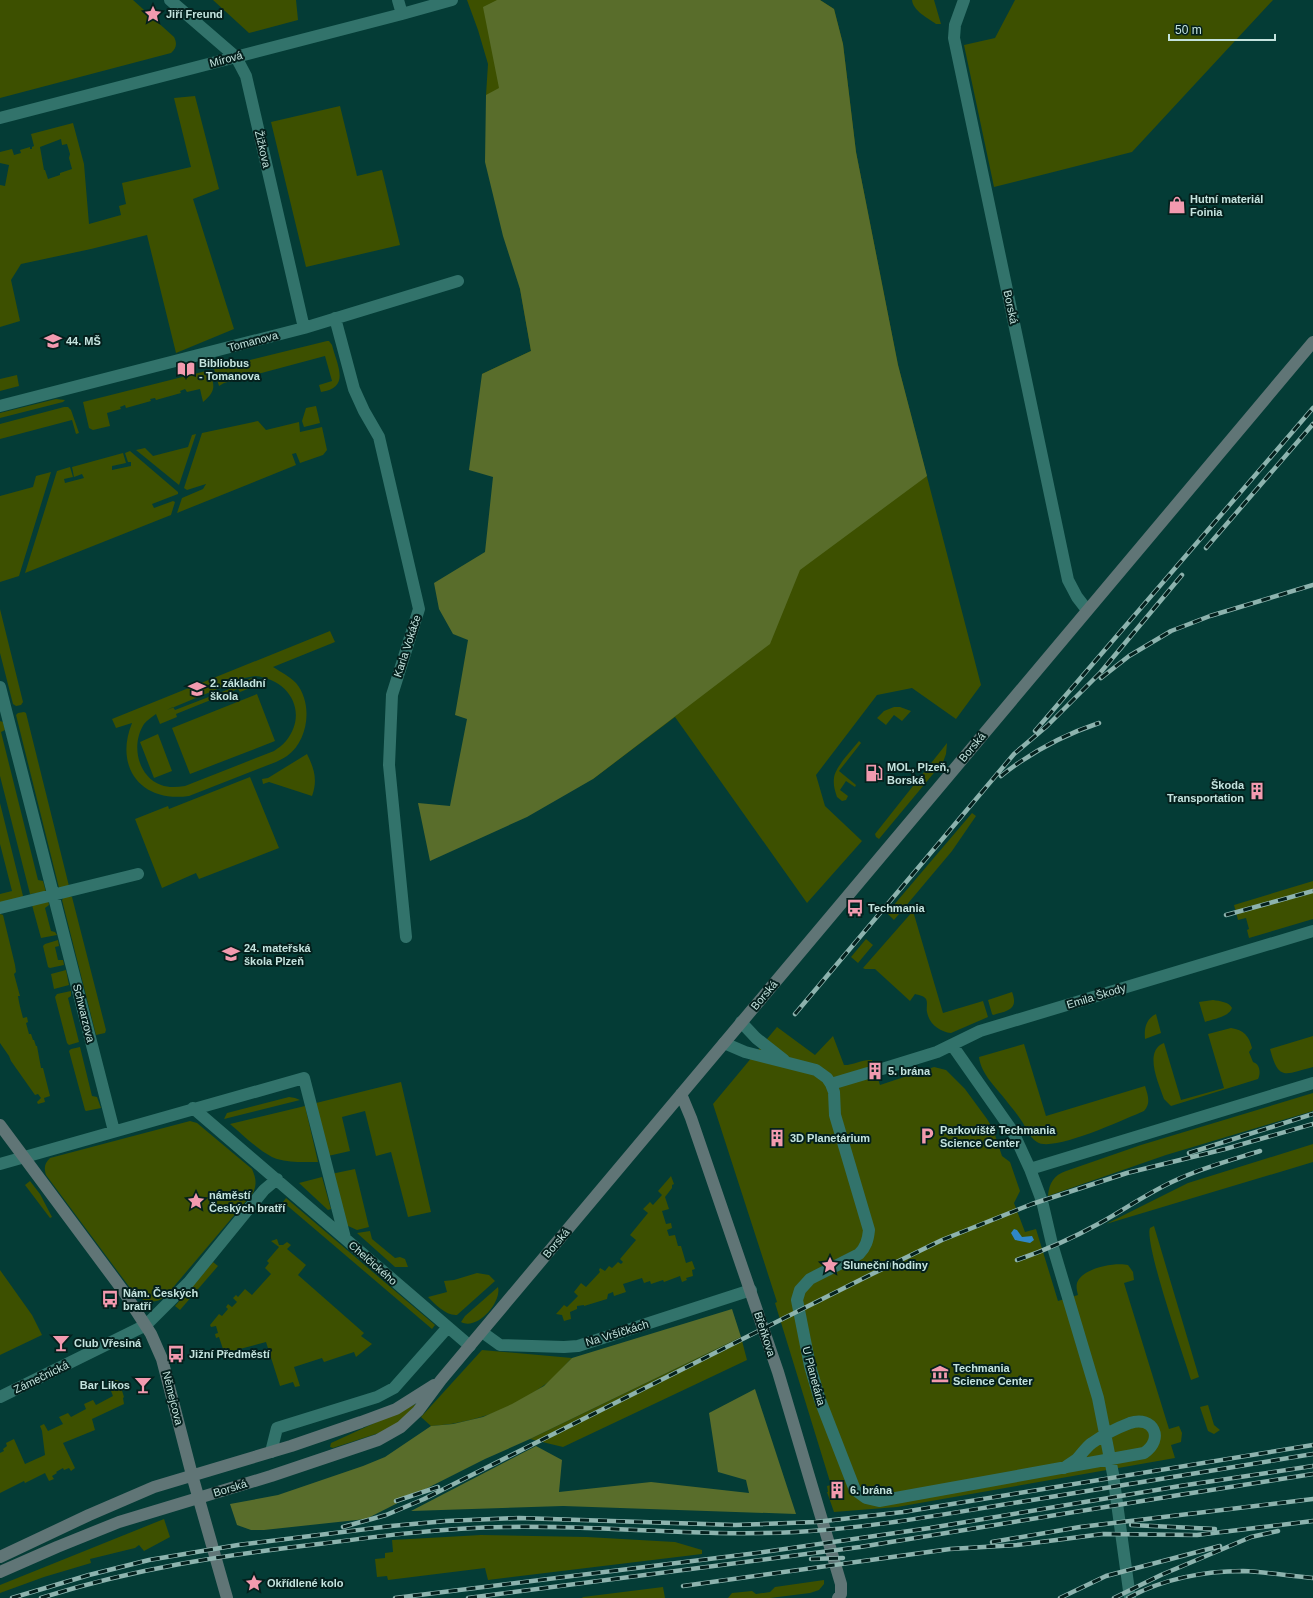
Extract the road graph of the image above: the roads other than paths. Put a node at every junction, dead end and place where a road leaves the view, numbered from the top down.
1 (170, 0) edge
2 (398, 0) edge
3 (452, 0) edge
4 (964, 0) edge
5 (402, 14) junction
6 (236, 57) junction
7 (0, 118) edge
8 (458, 281) dead end
9 (335, 318) junction
10 (304, 328) junction
11 (1313, 342) edge
12 (0, 406) edge
13 (1087, 610) junction
14 (0, 687) edge
15 (4, 716) edge
16 (138, 874) dead end
17 (53, 895) junction
18 (0, 908) edge
19 (1313, 931) edge
20 (406, 937) dead end
21 (741, 1022) junction
22 (724, 1043) junction
23 (952, 1045) junction
24 (788, 1063) junction
25 (882, 1069) dead end
26 (868, 1073) dead end
27 (1313, 1083) edge
28 (831, 1084) junction
29 (681, 1094) junction
30 (193, 1108) junction
31 (0, 1125) edge
32 (114, 1131) junction
33 (24, 1158) junction
34 (0, 1164) edge
35 (1030, 1169) junction
36 (277, 1179) junction
37 (345, 1238) junction
38 (751, 1290) junction
39 (146, 1325) junction
40 (448, 1327) junction
41 (482, 1332) junction
42 (470, 1346) junction
43 (441, 1380) junction
44 (0, 1397) edge
45 (271, 1452) junction
46 (1064, 1468) junction
47 (192, 1475) junction
48 (198, 1498) junction
49 (0, 1557) edge
50 (0, 1572) edge
51 (227, 1598) edge
52 (838, 1598) edge
53 (1130, 1598) edge

1 - 6 street, Žižkova
2 - 5 street
3 - 5 street, Mírová
4 - 13 street, Borská
5 - 6 street, Mírová
6 - 7 street, Mírová
6 - 10 street, Žižkova
8 - 9 street, Tomanova
9 - 10 street, Tomanova
9 - 20 street, Karla Vokáče
10 - 12 street, Tomanova
11 - 13 street, Borská
13 - 21 street, Borská
14 - 15 street, Schwarzova
15 - 17 street, Schwarzova
16 - 17 street
17 - 18 street
17 - 32 street, Schwarzova
19 - 23 street, Emila Škody
21 - 22 street, Borská
21 - 24 street
22 - 24 street
22 - 29 street, Borská
23 - 25 street, Emila Škody
23 - 35 street
24 - 28 street
26 - 28 street
27 - 35 street
28 - 46 street, U Planetária
29 - 38 street, Břeňkova
29 - 41 street, Borská
30 - 32 street
30 - 36 street
30 - 37 street
31 - 33 street
32 - 33 street
33 - 34 street
33 - 39 street
35 - 53 street
36 - 37 street, Chelčického
36 - 39 street
37 - 40 street, Chelčického
38 - 41 street, Na Vršíčkách
38 - 52 street, Břeňkova
39 - 44 street, Zámečnická
39 - 47 street, Němejcova
40 - 42 street, Chelčického
40 - 45 street
41 - 42 street, Borská
42 - 43 street, Borská
43 - 45 street, Borská
43 - 48 street, Borská
45 - 47 street, Borská
46 - 46 street, U Planetária
47 - 48 street, Němejcova
47 - 49 street, Borská
48 - 50 street, Borská
48 - 51 street, Němejcova

